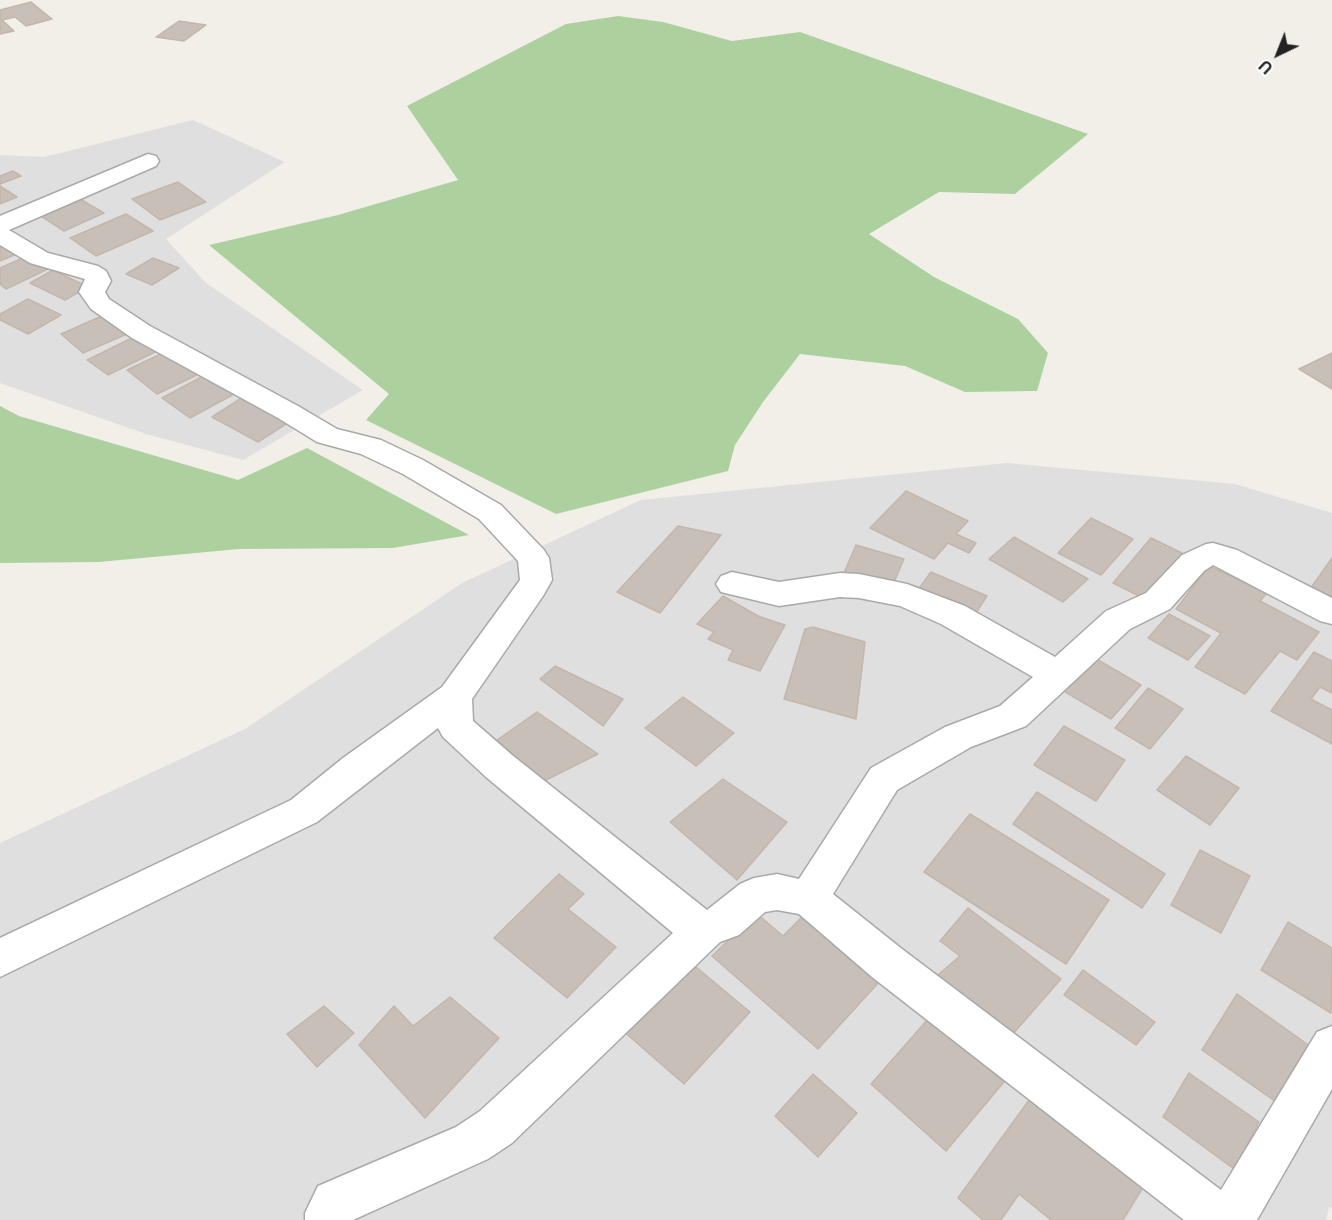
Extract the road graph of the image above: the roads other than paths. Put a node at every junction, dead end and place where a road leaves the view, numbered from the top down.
1 (148, 161) dead end
2 (0, 225) edge
3 (0, 235) edge
4 (732, 584) dead end
5 (1332, 612) edge
6 (1057, 675) junction
7 (454, 697) junction
8 (809, 898) junction
9 (706, 928) junction
10 (0, 958) edge
11 (1332, 1047) edge
12 (329, 1220) edge
13 (1222, 1220) edge
14 (1230, 1220) edge

1 - 2 street
3 - 7 street
4 - 6 street
5 - 6 street
6 - 8 street
7 - 9 street
7 - 10 street
8 - 9 street
8 - 13 street
9 - 12 street
11 - 14 street

